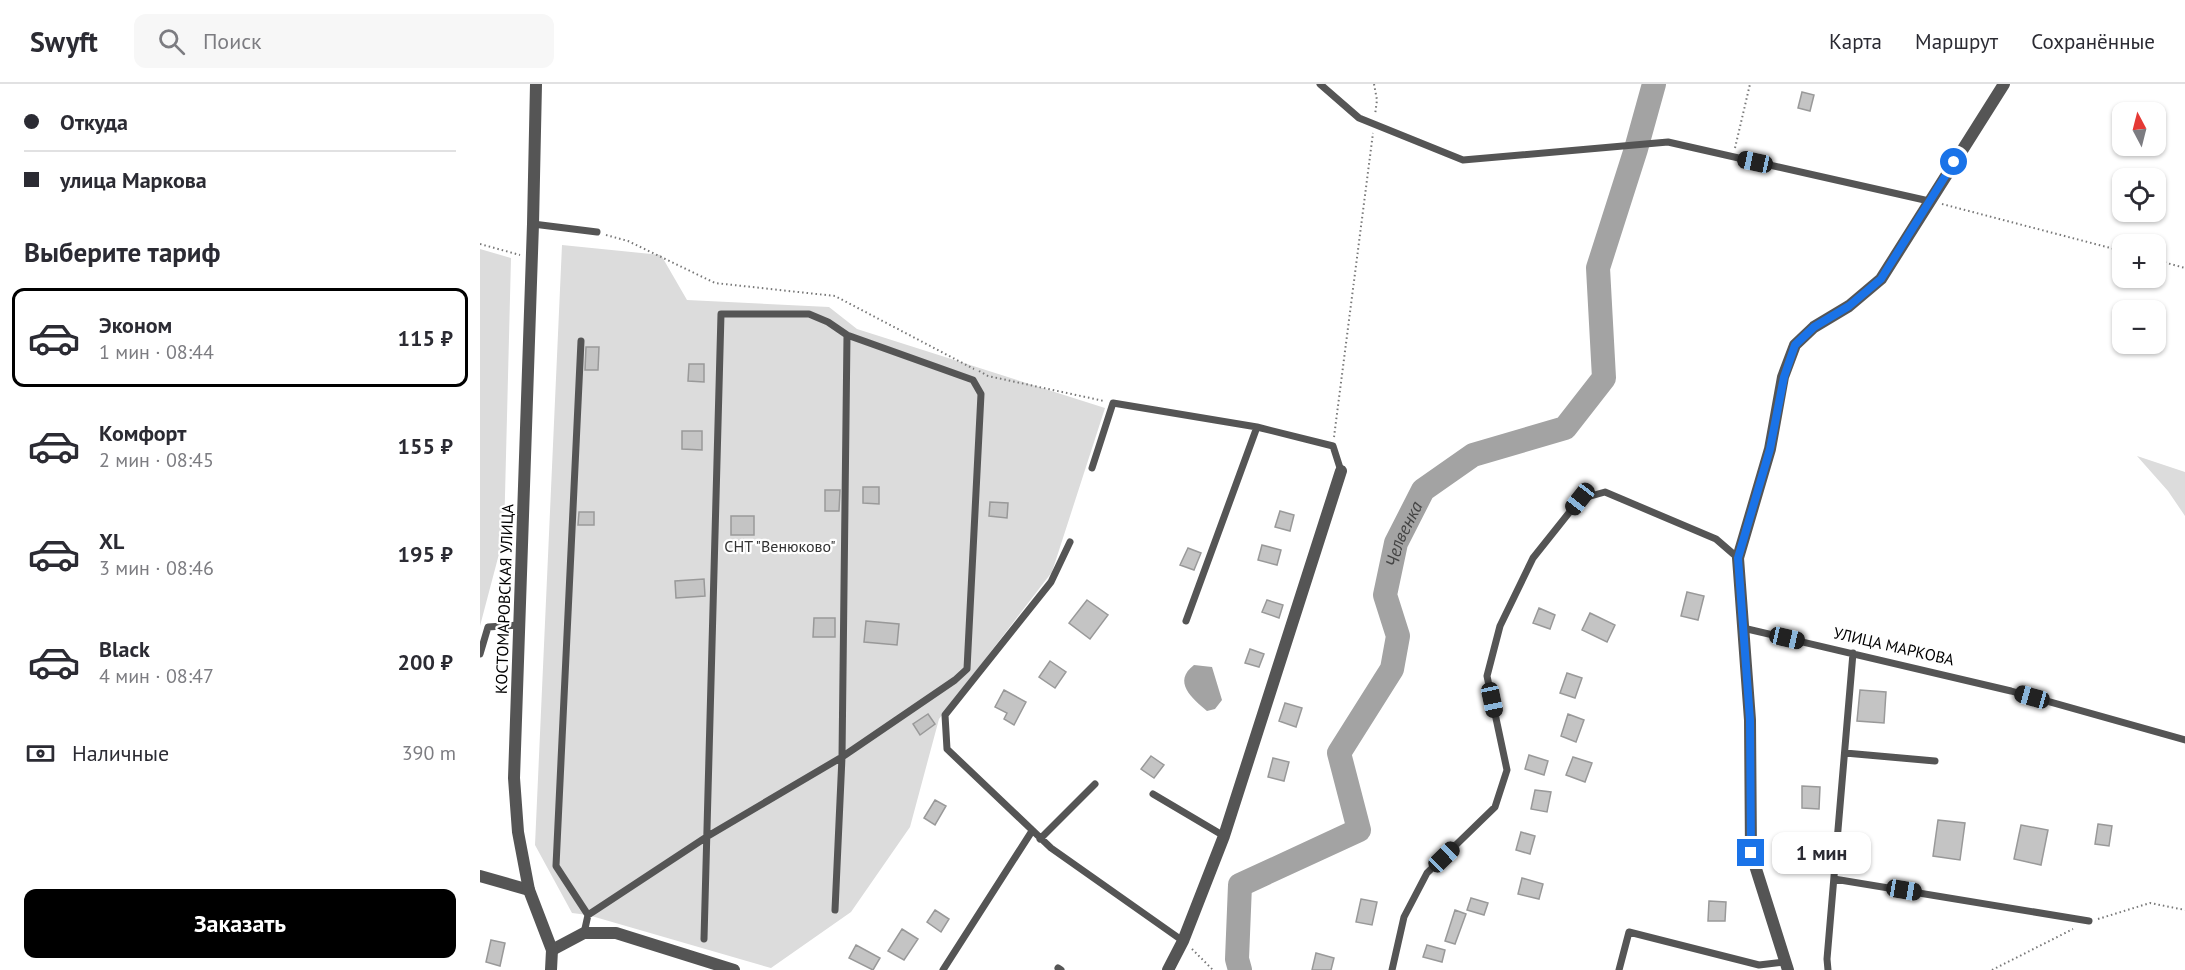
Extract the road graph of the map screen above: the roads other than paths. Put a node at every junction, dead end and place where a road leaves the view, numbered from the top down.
1 (536, 84) edge
2 (1320, 84) edge
3 (2004, 84) edge
4 (1929, 201) junction
5 (534, 224) junction
6 (597, 232) road end
7 (847, 336) junction
8 (580, 341) dead end
9 (1257, 427) junction
10 (1092, 468) dead end
11 (1341, 471) joint
12 (1070, 542) dead end
13 (1738, 558) junction
14 (1186, 621) dead end
15 (519, 625) junction
16 (1743, 628) junction
17 (1853, 653) junction
18 (480, 654) edge
19 (2185, 740) edge
20 (1845, 753) junction
21 (842, 758) junction
22 (1935, 762) dead end
23 (1095, 784) dead end
24 (1153, 795) dead end
25 (1032, 831) junction
26 (708, 836) junction
27 (1224, 836) junction
28 (1040, 839) junction
29 (480, 876) edge
30 (1834, 879) junction
31 (529, 890) junction
32 (835, 910) dead end
33 (588, 915) junction
34 (2089, 921) dead end
35 (584, 933) junction
36 (704, 939) dead end
37 (1183, 941) junction
38 (552, 950) junction
39 (1787, 966) edge
40 (551, 970) edge
41 (734, 970) edge
42 (943, 970) edge
43 (1168, 970) edge
44 (1392, 970) edge
45 (1619, 970) edge
46 (1828, 970) edge

1 - 5 street, КОСТОМАРОВСКАЯ УЛИЦА
2 - 4 lane
3 - 4 street
4 - 13 street
5 - 6 lane
5 - 15 street, КОСТОМАРОВСКАЯ УЛИЦА
7 - 21 lane
7 - 21 lane
7 - 26 lane
8 - 33 lane
9 - 10 lane
9 - 11 lane
9 - 14 lane
11 - 27 street
12 - 25 lane
13 - 16 street
13 - 44 lane
15 - 18 lane
15 - 31 street, КОСТОМАРОВСКАЯ УЛИЦА
16 - 17 lane, УЛИЦА МАРКОВА
16 - 39 street
17 - 19 lane, УЛИЦА МАРКОВА
17 - 20 lane
20 - 22 lane
20 - 30 lane
21 - 26 lane
21 - 32 lane
23 - 28 lane
24 - 27 lane
25 - 28 lane
25 - 42 lane
26 - 33 lane
26 - 36 lane
27 - 37 street
28 - 37 lane
29 - 31 street
30 - 34 lane
30 - 46 lane
31 - 38 street, КОСТОМАРОВСКАЯ УЛИЦА
33 - 35 lane
35 - 38 street
35 - 41 street
37 - 43 street
38 - 40 street, КОСТОМАРОВСКАЯ УЛИЦА
39 - 45 lane

